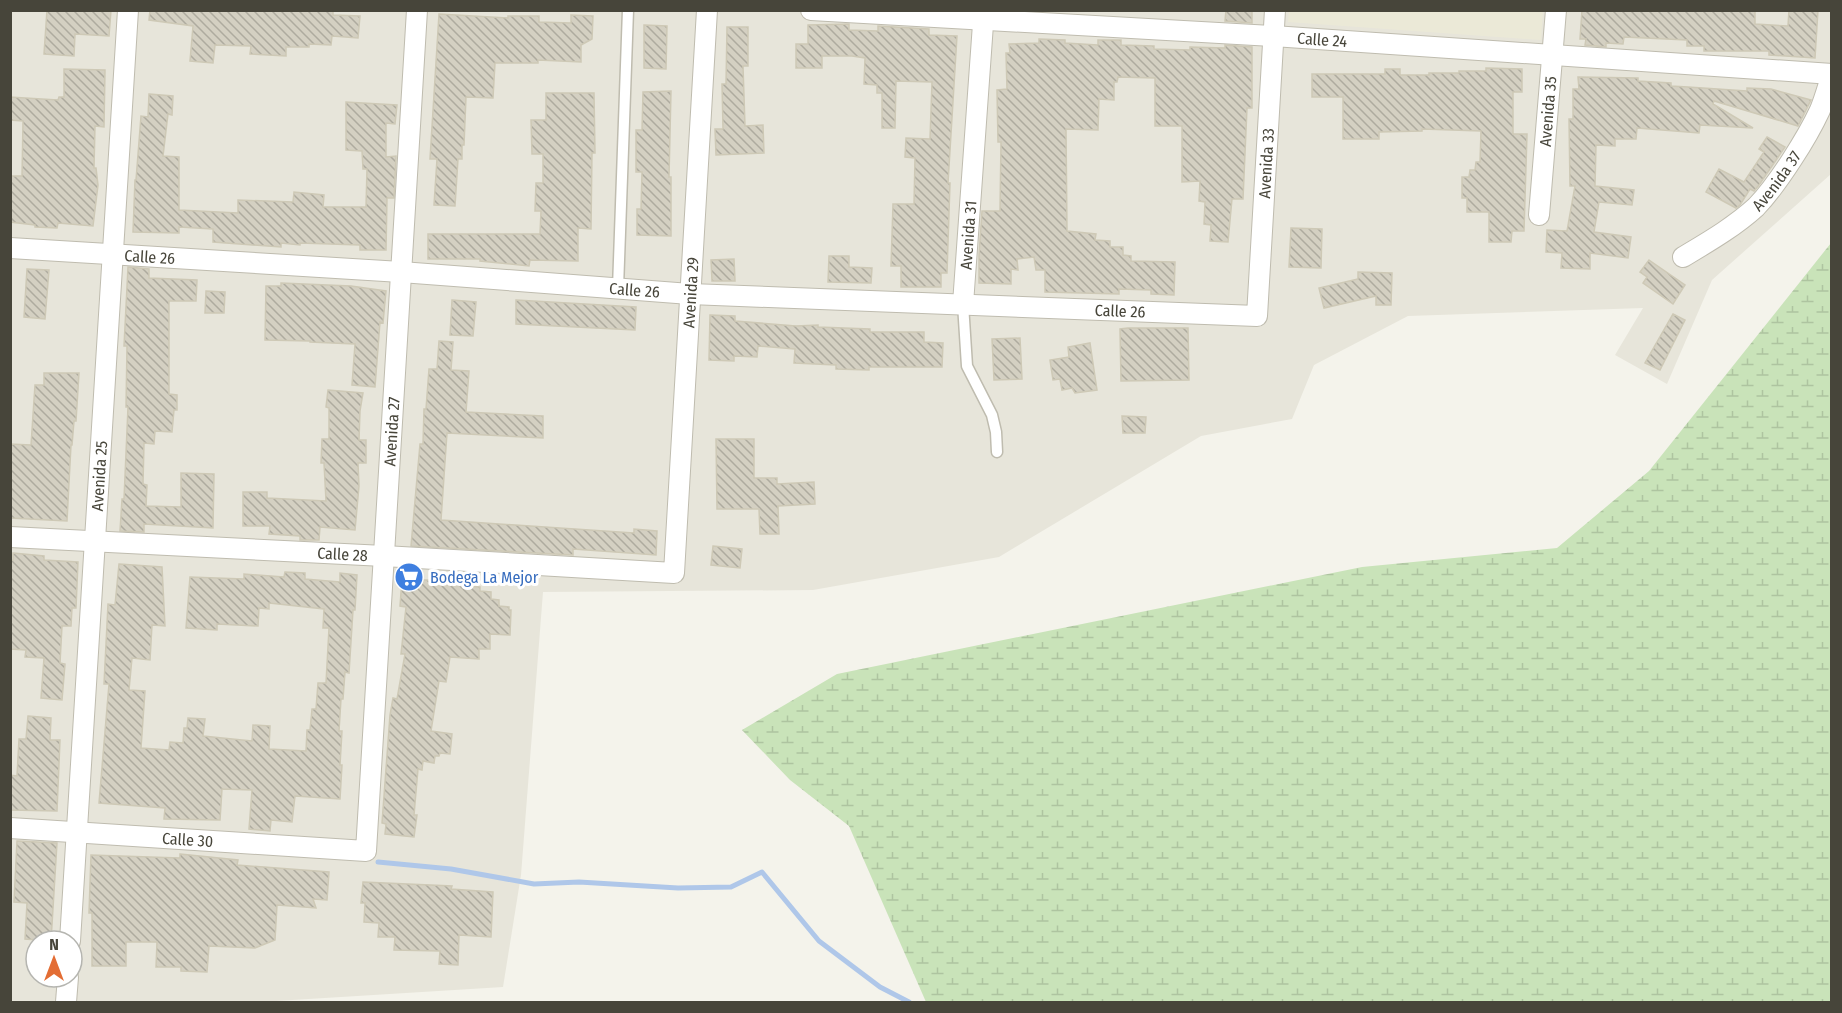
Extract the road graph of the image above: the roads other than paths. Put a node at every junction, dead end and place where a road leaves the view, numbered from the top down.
1 (128, 10) edge
2 (417, 10) edge
3 (628, 10) edge
4 (707, 10) edge
5 (811, 10) edge
6 (1275, 10) edge
7 (1556, 10) edge
8 (983, 15) edge
9 (1274, 36) junction
10 (1553, 54) junction
11 (1832, 74) edge
12 (1539, 215) dead end
13 (10, 248) edge
14 (113, 255) junction
15 (1683, 257) dead end
16 (401, 272) junction
17 (618, 288) junction
18 (690, 294) junction
19 (963, 304) junction
20 (1257, 316) joint
21 (997, 452) dead end
22 (10, 537) edge
23 (95, 542) junction
24 (384, 556) junction
25 (674, 573) joint
26 (10, 828) edge
27 (77, 832) junction
28 (366, 851) joint
29 (71, 929) edge

1 - 14 street, Avenida 25
2 - 16 street, Avenida 27
3 - 17 lane
4 - 18 street, Avenida 29
5 - 8 street, Calle 24
6 - 9 street, Avenida 33
7 - 10 street, Avenida 35
8 - 9 street, Calle 24
8 - 19 street, Avenida 31
9 - 10 street, Calle 24
9 - 20 street, Avenida 33
10 - 11 street, Calle 24
10 - 12 street, Avenida 35
11 - 15 street, Avenida 37
13 - 14 street, Calle 26
14 - 16 street, Calle 26
14 - 23 street, Avenida 25
16 - 17 street, Calle 26
16 - 24 street, Avenida 27
17 - 18 street, Calle 26
18 - 19 street, Calle 26
18 - 25 street, Avenida 29
19 - 20 street, Calle 26
19 - 21 lane, Avenida 31
22 - 23 street, Calle 28
23 - 24 street, Calle 28
23 - 27 street, Avenida 25
24 - 25 street, Calle 28
24 - 28 street, Avenida 27
26 - 27 street, Calle 30
27 - 28 street, Calle 30
27 - 29 street, Avenida 25

